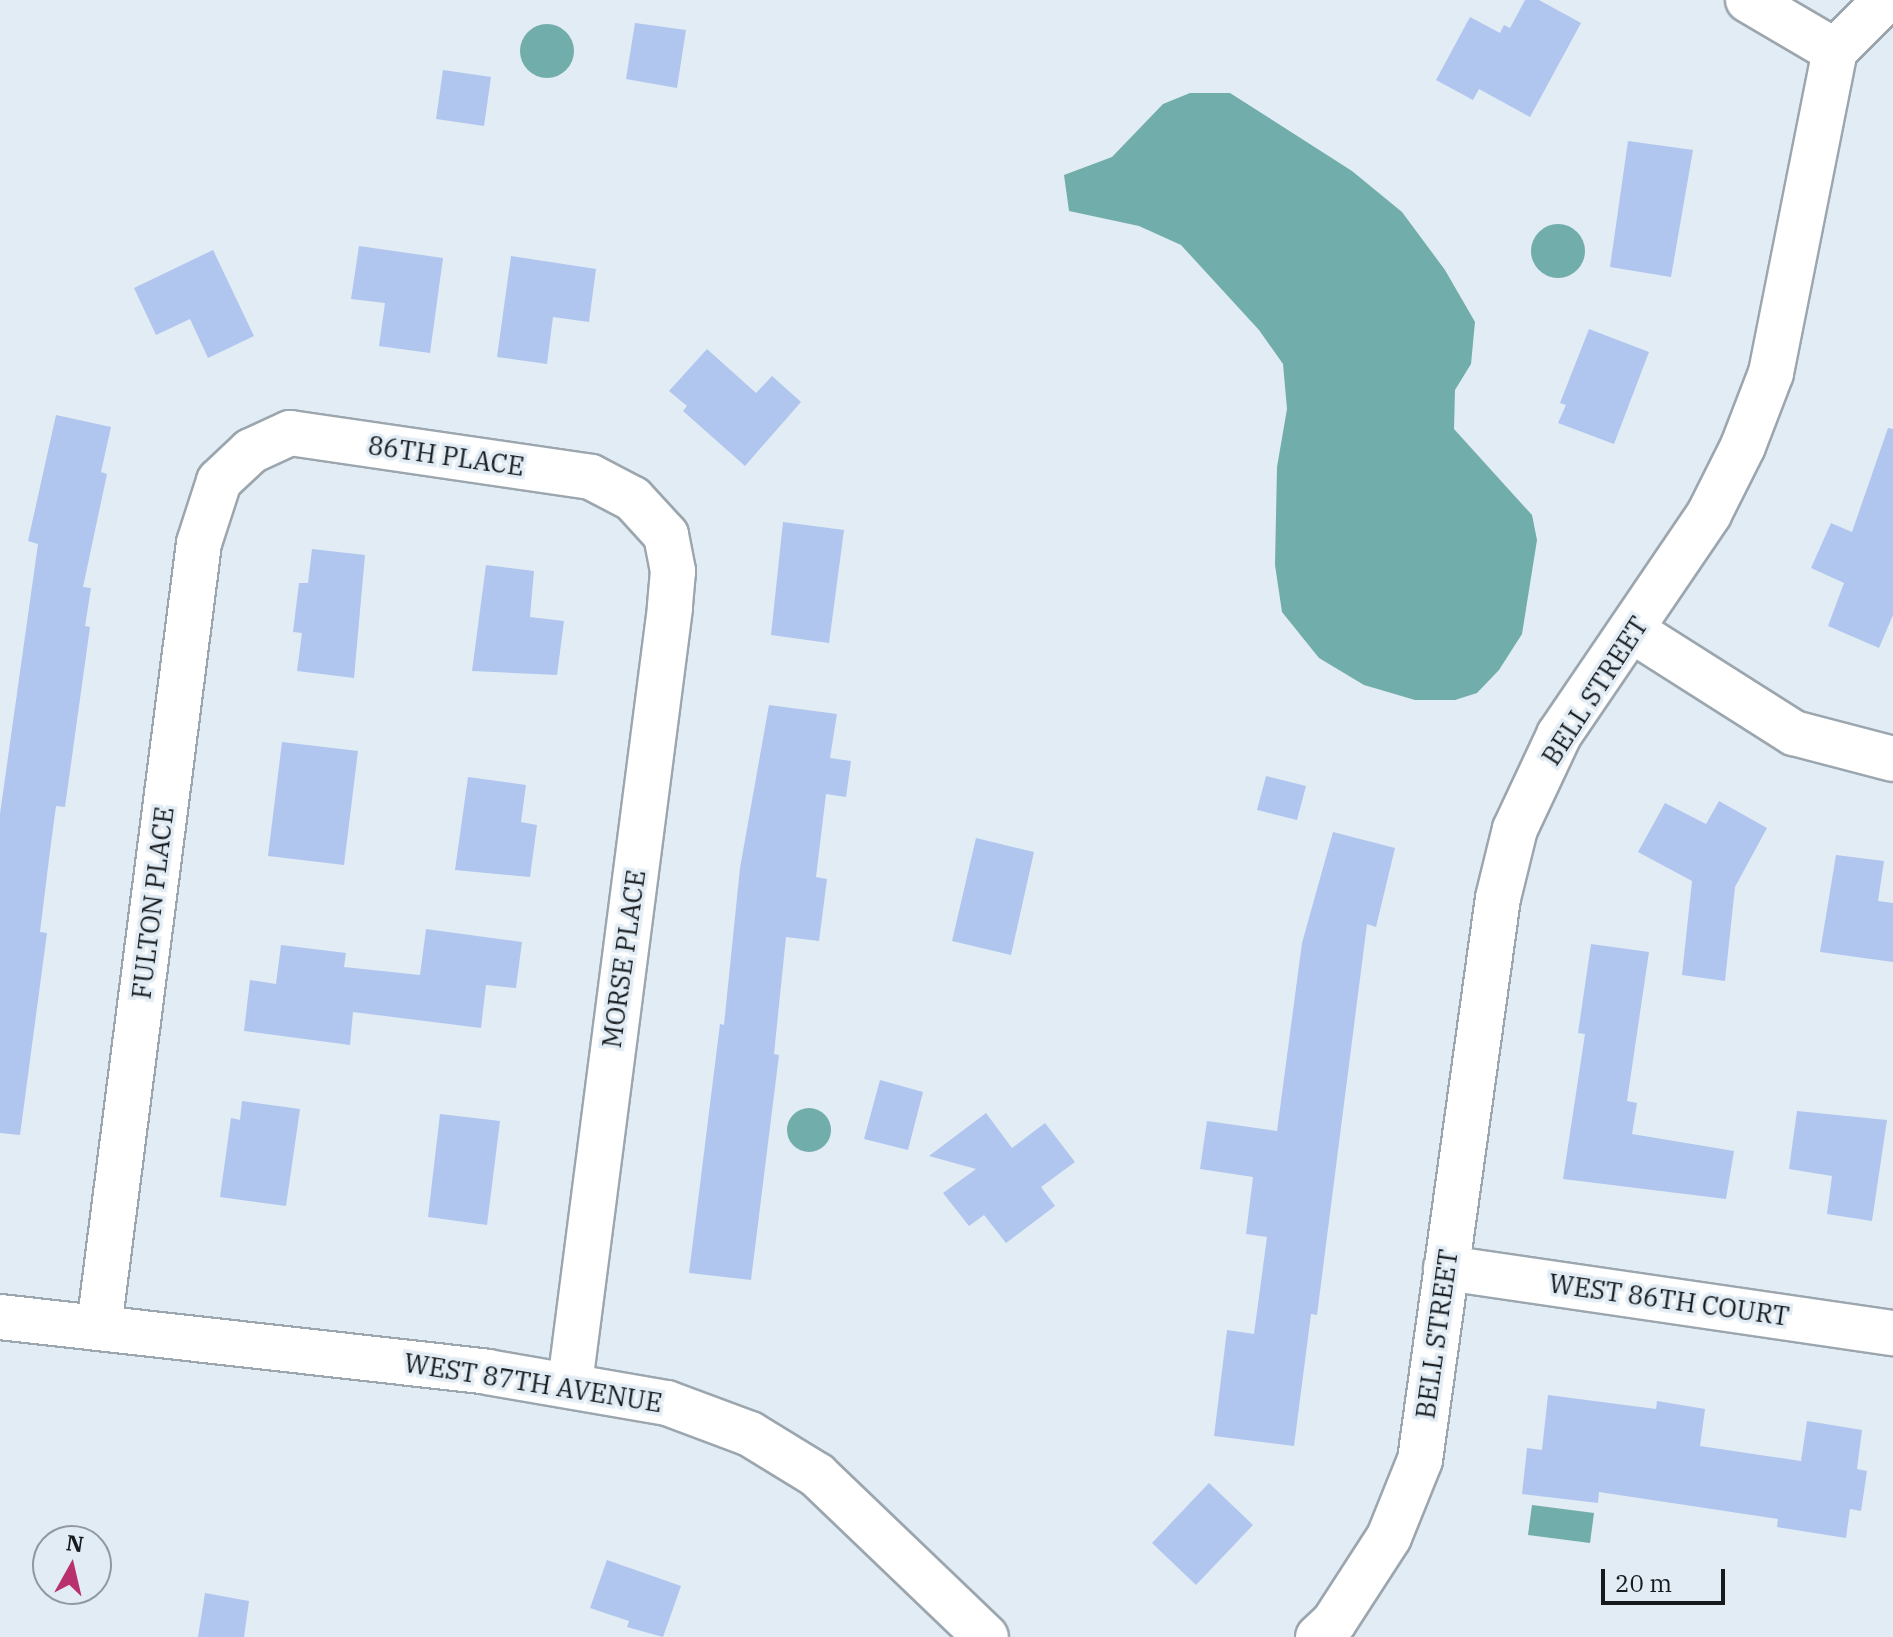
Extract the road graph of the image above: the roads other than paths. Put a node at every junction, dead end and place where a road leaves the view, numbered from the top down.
1 (1748, 0) edge
2 (1885, 0) edge
3 (1835, 51) junction
4 (219, 481) joint
5 (666, 535) joint
6 (1633, 631) junction
7 (1893, 759) edge
8 (1446, 1268) junction
9 (0, 1317) edge
10 (99, 1327) junction
11 (1893, 1333) edge
12 (570, 1383) junction
13 (986, 1637) edge
14 (1318, 1637) edge

1 - 3 street
2 - 3 street
3 - 6 street, BELL STREET
4 - 5 street, 86TH PLACE
4 - 10 street, FULTON PLACE
5 - 12 street, MORSE PLACE
6 - 7 street
6 - 8 street, BELL STREET
8 - 11 street, WEST 86TH COURT
8 - 14 street, BELL STREET
9 - 10 street, WEST 87TH AVENUE
10 - 12 street, WEST 87TH AVENUE
12 - 13 street, WEST 87TH AVENUE

